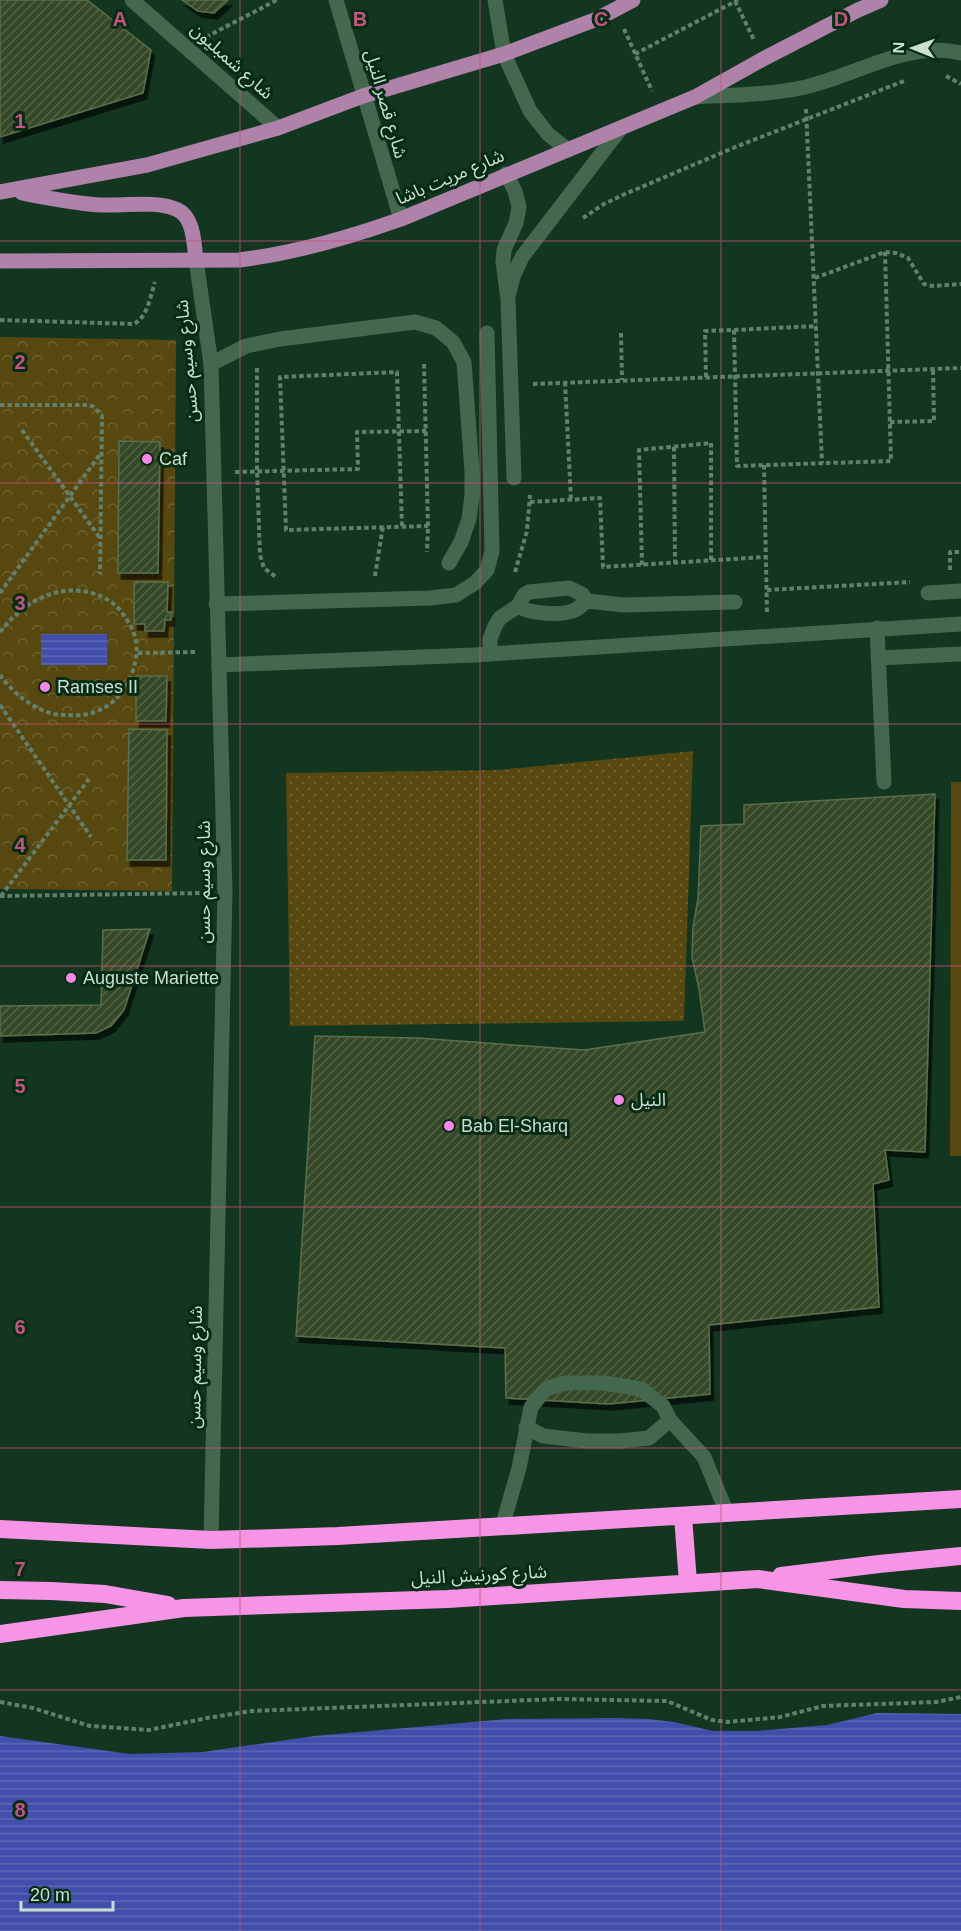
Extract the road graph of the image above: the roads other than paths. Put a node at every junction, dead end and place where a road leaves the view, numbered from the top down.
1 (132, 0) edge
2 (336, 0) edge
3 (495, 0) edge
4 (633, 0) edge
5 (881, 0) edge
6 (961, 52) edge
7 (504, 54) junction
8 (363, 96) junction
9 (695, 97) junction
10 (278, 128) junction
11 (621, 128) junction
12 (567, 150) junction
13 (506, 174) junction
14 (7, 192) edge
15 (401, 219) junction
16 (196, 260) junction
17 (0, 261) edge
18 (507, 299) junction
19 (487, 333) dead end
20 (211, 364) junction
21 (514, 477) dead end
22 (449, 563) dead end
23 (961, 591) edge
24 (928, 593) dead end
25 (586, 601) junction
26 (735, 602) dead end
27 (216, 604) junction
28 (513, 609) junction
29 (961, 624) edge
30 (877, 628) junction
31 (490, 654) junction
32 (961, 654) edge
33 (219, 658) junction
34 (878, 658) junction
35 (884, 782) dead end
36 (670, 1420) junction
37 (526, 1427) junction
38 (961, 1499) edge
39 (727, 1513) junction
40 (683, 1515) junction
41 (502, 1527) junction
42 (0, 1529) edge
43 (210, 1540) junction
44 (961, 1556) edge
45 (758, 1579) junction
46 (688, 1583) junction
47 (0, 1590) edge
48 (961, 1601) edge
49 (184, 1608) junction
50 (0, 1634) edge

1 - 10 street, شارع شمبليون
2 - 8 street, شارع قصر النيل
3 - 7 street
4 - 7 main road
5 - 9 main road, شارع مريت باشا
6 - 9 street
7 - 8 main road
7 - 12 street
8 - 10 main road
8 - 15 street, شارع قصر النيل
9 - 11 main road, شارع مريت باشا
10 - 14 main road
11 - 12 main road, شارع مريت باشا
11 - 18 street
12 - 13 main road, شارع مريت باشا
13 - 15 main road, شارع مريت باشا
13 - 18 street
14 - 16 main road
15 - 16 main road, شارع مريت باشا
16 - 17 main road, شارع مريت باشا
16 - 20 street, شارع وسيم حسن
18 - 21 street
19 - 27 street
20 - 22 street
20 - 27 street, شارع وسيم حسن
23 - 24 street
25 - 26 street
25 - 28 street
25 - 28 street
27 - 33 street, شارع وسيم حسن
28 - 31 street
29 - 30 street
30 - 31 street
30 - 34 street
31 - 33 street
32 - 34 street
33 - 43 street, شارع وسيم حسن
34 - 35 street
36 - 37 street
36 - 37 street
36 - 39 street
37 - 41 street
38 - 39 highway
39 - 40 highway
40 - 41 highway
40 - 46 highway
41 - 43 highway
42 - 43 highway
44 - 45 highway
45 - 46 highway, شارع كورنيش النيل
45 - 48 highway, شارع كورنيش النيل
46 - 49 highway, شارع كورنيش النيل
47 - 49 highway
49 - 50 highway, شارع كورنيش النيل

